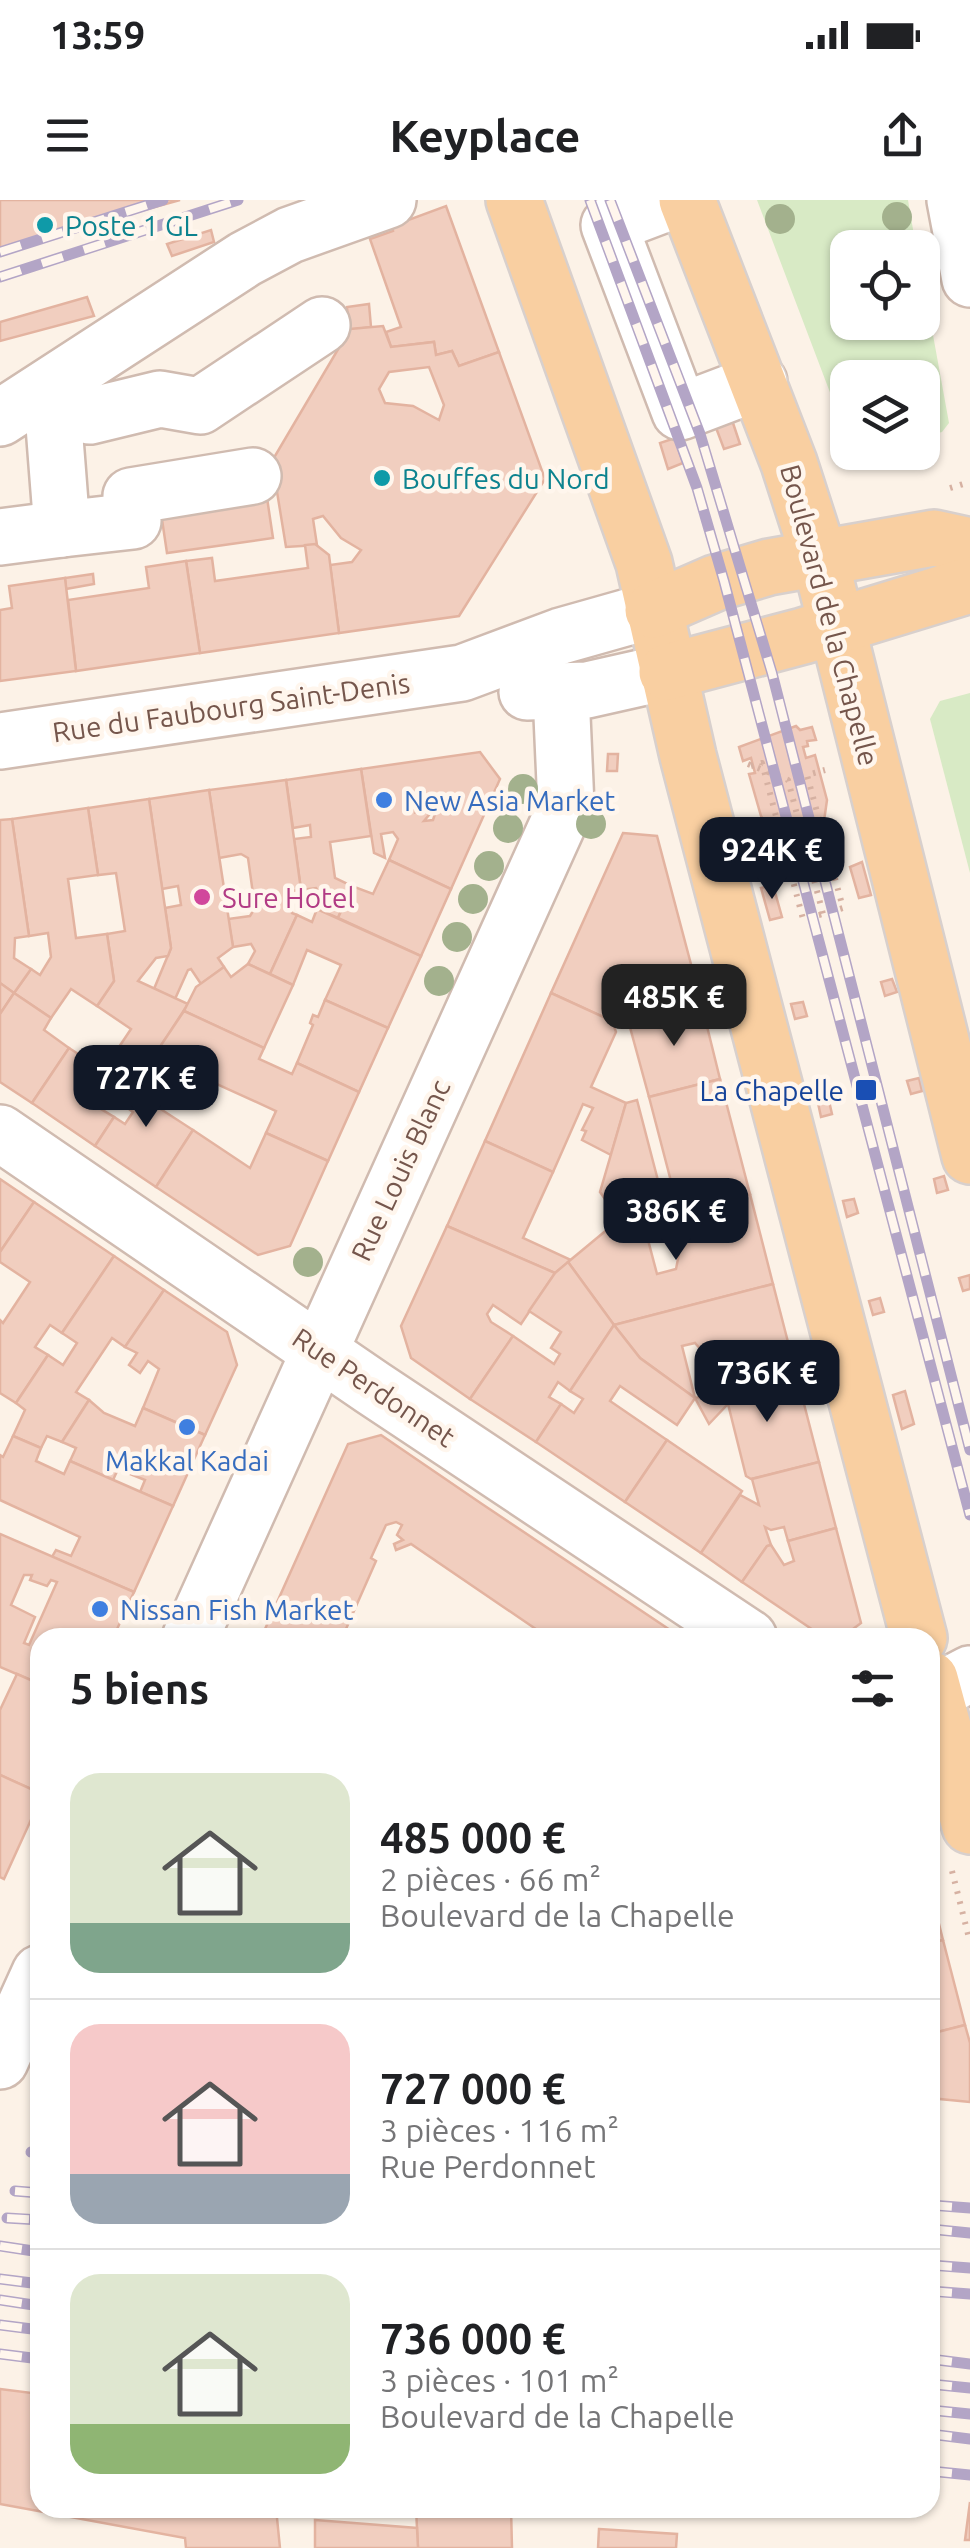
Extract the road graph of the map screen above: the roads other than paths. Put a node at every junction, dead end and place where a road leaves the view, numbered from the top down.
1 (388, 200) edge
2 (514, 200) edge
3 (676, 200) edge
4 (687, 200) edge
5 (955, 200) edge
6 (970, 279) edge
7 (322, 325) dead end
8 (759, 382) junction
9 (51, 387) junction
10 (0, 418) edge
11 (254, 476) dead end
12 (62, 529) junction
13 (0, 536) edge
14 (970, 546) edge
15 (820, 559) junction
16 (970, 585) edge
17 (653, 610) junction
18 (837, 625) junction
19 (666, 672) junction
20 (462, 673) junction
21 (561, 694) junction
22 (0, 741) edge
23 (0, 1134) edge
24 (970, 1156) edge
25 (319, 1350) junction
26 (194, 1628) edge
27 (734, 1628) edge
28 (916, 1628) edge
29 (941, 1685) edge
30 (970, 1826) edge
31 (26, 1983) edge
32 (0, 2061) edge

1 - 9 street
2 - 17 main road
3 - 8 street
4 - 8 main road, Boulevard de la Chapelle
5 - 6 street
7 - 9 street
8 - 15 main road, Boulevard de la Chapelle
9 - 10 street
9 - 12 street
11 - 12 street
12 - 13 street
14 - 15 main road
15 - 17 main road
15 - 18 main road, Boulevard de la Chapelle
16 - 18 main road
17 - 19 main road
17 - 20 street, Rue du Faubourg Saint-Denis
18 - 19 main road
18 - 24 main road, Boulevard de la Chapelle
19 - 21 street
19 - 28 main road
20 - 21 street
20 - 22 street, Rue du Faubourg Saint-Denis
21 - 25 street, Rue Louis Blanc
23 - 25 street, Rue Perdonnet
25 - 26 street, Rue Louis Blanc
25 - 27 street, Rue Perdonnet
29 - 30 main road
31 - 32 street

